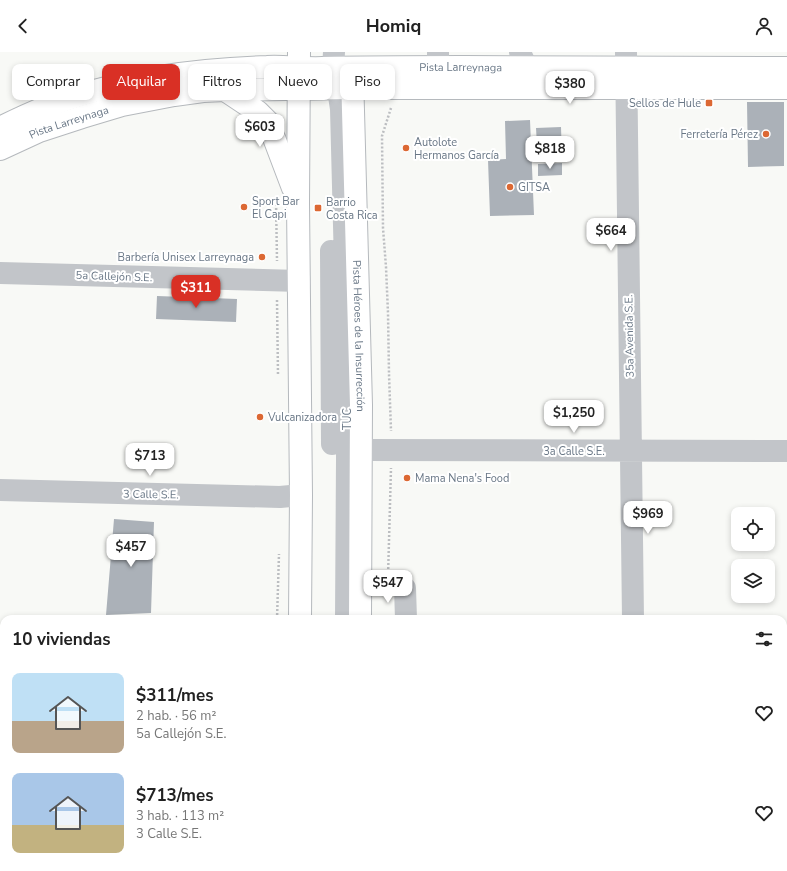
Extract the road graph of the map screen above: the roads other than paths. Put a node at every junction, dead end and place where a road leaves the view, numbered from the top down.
1 (233, 52) edge
2 (298, 60) edge
3 (438, 60) edge
4 (523, 60) edge
5 (218, 64) edge
6 (256, 67) edge
7 (787, 68) edge
8 (337, 70) edge
9 (626, 70) edge
10 (188, 72) edge
11 (787, 88) edge
12 (188, 94) edge
13 (240, 100) edge
14 (298, 100) edge
15 (0, 128) edge
16 (0, 149) edge
17 (298, 202) junction
18 (0, 273) edge
19 (300, 281) junction
20 (361, 450) junction
21 (630, 451) junction
22 (787, 451) edge
23 (0, 490) edge
24 (301, 495) junction
25 (397, 584) road end
26 (300, 615) edge
27 (332, 615) edge
28 (346, 615) edge
29 (360, 615) edge
30 (405, 615) edge
31 (633, 615) edge

1 - 5 main road
2 - 6 main road, Pista Larreynaga
2 - 8 main road, Pista Larreynaga
3 - 4 main road, Pista Larreynaga
3 - 8 main road, Pista Larreynaga
4 - 9 main road, Pista Larreynaga
7 - 9 main road, Pista Larreynaga
8 - 9 main road, Pista Larreynaga
8 - 20 main road, Pista Héroes de la Insurrección
8 - 27 street, TUC
8 - 28 street, TUC
9 - 11 main road, Pista Larreynaga
9 - 21 street, 35a Avenida S.E.
10 - 15 main road, Pista Larreynaga
12 - 16 main road, Pista Larreynaga
13 - 17 main road
14 - 17 main road
17 - 19 main road
18 - 19 street, 5a Callejón S.E.
19 - 24 main road
20 - 21 street, 3a Calle S.E.
20 - 29 main road, Pista Héroes de la Insurrección
21 - 22 street, 3a Calle S.E.
21 - 31 street, 35a Avenida S.E.
23 - 24 street, 3 Calle S.E.
24 - 26 main road
25 - 30 street

